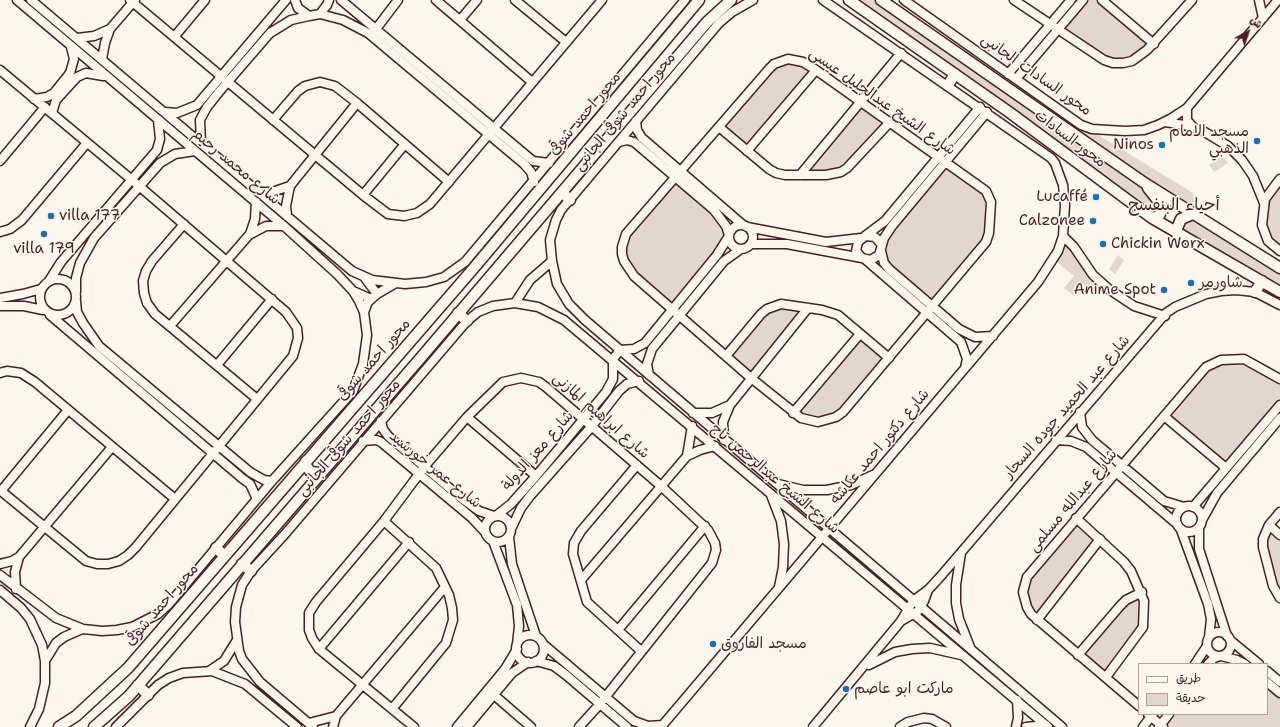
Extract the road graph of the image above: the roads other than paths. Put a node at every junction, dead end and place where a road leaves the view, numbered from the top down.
1 (17, 0) edge
2 (31, 0) edge
3 (205, 0) edge
4 (286, 0) edge
5 (295, 0) edge
6 (329, 0) edge
7 (341, 0) edge
8 (398, 0) edge
9 (436, 0) edge
10 (477, 0) edge
11 (514, 0) edge
12 (602, 0) edge
13 (685, 0) edge
14 (699, 0) edge
15 (753, 0) edge
16 (823, 0) edge
17 (849, 0) edge
18 (881, 0) edge
19 (904, 0) edge
20 (1014, 0) edge
21 (1071, 0) edge
22 (1083, 0) edge
23 (1102, 0) edge
24 (1192, 0) edge
25 (1259, 0) edge
26 (1278, 0) edge
27 (133, 1) edge
28 (728, 1) edge
29 (320, 14) junction
30 (309, 16) junction
31 (1263, 18) junction
32 (460, 20) junction
33 (1050, 25) junction
34 (110, 28) junction
35 (376, 29) junction
36 (1057, 30) junction
37 (175, 36) junction
38 (77, 38) junction
39 (566, 42) junction
40 (1154, 44) junction
41 (71, 47) junction
42 (901, 53) junction
43 (102, 59) junction
44 (0, 70) edge
45 (816, 70) junction
46 (955, 74) junction
47 (1008, 74) junction
48 (105, 76) junction
49 (220, 76) junction
50 (1016, 79) junction
51 (532, 82) junction
52 (228, 83) junction
53 (132, 85) junction
54 (948, 85) junction
55 (125, 93) junction
56 (646, 93) junction
57 (34, 99) junction
58 (654, 100) junction
59 (861, 102) junction
60 (357, 103) junction
61 (44, 108) junction
62 (1186, 108) junction
63 (983, 109) junction
64 (1056, 109) junction
65 (165, 112) junction
66 (52, 114) junction
67 (1051, 118) junction
68 (158, 120) junction
69 (273, 120) junction
70 (636, 121) junction
71 (890, 122) junction
72 (1164, 122) junction
73 (719, 127) junction
74 (1193, 127) junction
75 (490, 131) junction
76 (619, 142) junction
77 (201, 143) junction
78 (86, 144) junction
79 (405, 144) junction
80 (195, 151) junction
81 (747, 151) junction
82 (314, 156) junction
83 (942, 160) junction
84 (0, 161) edge
85 (549, 163) junction
86 (231, 169) junction
87 (678, 174) junction
88 (800, 175) junction
89 (226, 176) junction
90 (1280, 179) edge
91 (132, 180) junction
92 (449, 182) junction
93 (534, 182) junction
94 (1146, 184) junction
95 (290, 186) junction
96 (140, 187) junction
97 (258, 192) junction
98 (562, 192) junction
99 (363, 195) junction
100 (570, 200) junction
101 (256, 202) junction
102 (1263, 207) junction
103 (1193, 214) junction
104 (287, 216) junction
105 (1152, 218) junction
106 (184, 224) junction
107 (284, 226) junction
108 (745, 226) junction
109 (0, 232) edge
110 (1178, 234) junction
111 (249, 235) junction
112 (729, 236) junction
113 (1063, 236) junction
114 (863, 237) junction
115 (751, 244) junction
116 (881, 248) junction
117 (741, 249) junction
118 (1280, 251) edge
119 (864, 259) junction
120 (227, 260) junction
121 (552, 261) junction
122 (469, 266) junction
123 (1280, 268) edge
124 (365, 278) junction
125 (49, 281) junction
126 (1262, 281) junction
127 (398, 284) junction
128 (41, 289) junction
129 (353, 291) junction
130 (1255, 292) junction
131 (1280, 292) edge
132 (76, 296) junction
133 (374, 296) junction
134 (0, 298) edge
135 (272, 299) junction
136 (515, 303) junction
137 (1280, 305) edge
138 (0, 306) edge
139 (808, 308) junction
140 (930, 309) junction
141 (43, 310) junction
142 (672, 310) junction
143 (364, 312) junction
144 (458, 313) junction
145 (50, 315) junction
146 (679, 316) junction
147 (1164, 316) junction
148 (467, 321) junction
149 (170, 326) junction
150 (860, 334) junction
151 (993, 336) junction
152 (620, 350) junction
153 (726, 356) junction
154 (889, 358) junction
155 (613, 359) junction
156 (217, 365) junction
157 (966, 368) junction
158 (0, 373) edge
159 (649, 375) junction
160 (751, 378) junction
161 (1280, 379) edge
162 (639, 381) junction
163 (357, 394) junction
164 (257, 399) junction
165 (730, 405) junction
166 (1280, 405) edge
167 (68, 410) junction
168 (1080, 412) junction
169 (694, 413) junction
170 (793, 413) junction
171 (1164, 416) junction
172 (467, 417) junction
173 (1280, 418) edge
174 (584, 420) junction
175 (381, 421) junction
176 (592, 426) junction
177 (692, 426) junction
178 (724, 440) junction
179 (1056, 440) junction
180 (363, 441) junction
181 (220, 446) junction
182 (715, 446) junction
183 (112, 447) junction
184 (213, 453) junction
185 (687, 456) junction
186 (306, 461) junction
187 (636, 465) junction
188 (1122, 465) junction
189 (424, 466) junction
190 (1226, 468) junction
191 (1115, 472) junction
192 (321, 473) junction
193 (876, 473) junction
194 (418, 475) junction
195 (536, 476) junction
196 (289, 480) junction
197 (272, 481) junction
198 (775, 483) junction
199 (661, 486) junction
200 (0, 490) edge
201 (304, 492) junction
202 (770, 492) junction
203 (175, 499) junction
204 (257, 499) junction
205 (1193, 507) junction
206 (1184, 508) junction
207 (1280, 512) edge
208 (495, 516) junction
209 (1076, 518) junction
210 (384, 521) junction
211 (1200, 524) junction
212 (1269, 525) junction
213 (705, 526) junction
214 (512, 527) junction
215 (1179, 527) junction
216 (44, 528) junction
217 (829, 529) junction
218 (485, 532) junction
219 (1280, 535) edge
220 (509, 537) junction
221 (822, 537) junction
222 (1100, 539) junction
223 (493, 541) junction
224 (409, 542) junction
225 (216, 548) junction
226 (962, 552) junction
227 (225, 556) junction
228 (20, 557) junction
229 (0, 564) edge
230 (242, 564) junction
231 (251, 572) junction
232 (0, 575) edge
233 (581, 580) junction
234 (445, 587) junction
235 (16, 589) junction
236 (778, 589) junction
237 (0, 590) edge
238 (928, 590) junction
239 (1142, 592) junction
240 (1280, 598) edge
241 (913, 601) junction
242 (173, 607) junction
243 (921, 607) junction
244 (907, 609) junction
245 (914, 614) junction
246 (1037, 620) junction
247 (902, 621) junction
248 (83, 629) junction
249 (618, 630) junction
250 (536, 636) junction
251 (1209, 637) junction
252 (1228, 638) junction
253 (544, 644) junction
254 (517, 646) junction
255 (1207, 646) junction
256 (319, 649) junction
257 (641, 651) junction
258 (235, 652) junction
259 (969, 653) junction
260 (1078, 655) junction
261 (1220, 656) junction
262 (45, 661) junction
263 (224, 661) junction
264 (532, 662) junction
265 (1196, 663) edge
266 (1209, 663) edge
267 (1243, 663) edge
268 (1258, 663) edge
269 (863, 668) junction
270 (209, 671) junction
271 (991, 672) junction
272 (1268, 672) edge
273 (225, 675) junction
274 (1106, 677) junction
275 (1280, 682) edge
276 (1268, 683) edge
277 (138, 685) junction
278 (363, 685) junction
279 (1280, 693) edge
280 (148, 695) junction
281 (494, 695) junction
282 (606, 696) junction
283 (1017, 700) junction
284 (599, 705) junction
285 (1138, 705) edge
286 (392, 709) junction
287 (1151, 715) edge
288 (1168, 715) edge
289 (336, 716) junction
290 (311, 725) edge
291 (662, 726) edge
292 (1047, 726) edge
293 (1161, 726) edge
294 (30, 727) edge
295 (59, 727) edge
296 (94, 727) edge
297 (116, 727) edge
298 (297, 727) edge
299 (333, 727) edge
300 (414, 727) edge
301 (457, 727) edge
302 (467, 727) edge
303 (531, 727) edge
304 (579, 727) edge
305 (627, 727) edge
306 (813, 727) edge
307 (900, 727) edge
308 (946, 727) edge
309 (1016, 727) edge
310 (1026, 727) edge
311 (1062, 727) edge
312 (1143, 727) edge

1 - 41 street, شارع محمد رحيم
2 - 38 street, شارع محمد رحيم
3 - 37 street
4 - 49 street
5 - 30 street
6 - 29 street
7 - 35 street
8 - 35 street
9 - 32 street
10 - 32 street
11 - 39 street
12 - 39 street
13 - 85 street, محور احمد شوقى الجانبى
14 - 122 main road, محور احمد شوقى
15 - 58 street, محور احمد شوقى الجانبى
16 - 42 street
17 - 46 main road, محور السادات
18 - 67 main road, محور السادات
19 - 47 street, محور السادات الجانبى
20 - 33 street
21 - 33 street
22 - 36 street
23 - 40 street
24 - 40 street
25 - 31 street
26 - 31 street
27 - 34 street
27 - 37 street
28 - 56 main road
29 - 30 street
29 - 75 street
30 - 52 street
31 - 62 street
32 - 51 street
33 - 36 street
33 - 47 street
34 - 38 street
34 - 43 street
35 - 75 street
36 - 40 street
36 - 50 street
37 - 49 street
38 - 43 street, شارع محمد رحيم
39 - 51 street
41 - 48 street, شارع محمد رحيم
41 - 57 street
42 - 54 street
42 - 59 street
43 - 53 street, شارع محمد رحيم
44 - 57 street
45 - 59 street, شارع الشيخ عبدالجليل عيسى
45 - 73 street, شارع الشيخ عبدالجليل عيسى
45 - 81 street
46 - 54 main road
46 - 105 main road, محور السادات
47 - 50 street, محور السادات الجانبى
48 - 55 street, شارع محمد رحيم
48 - 66 street
49 - 52 street
49 - 65 street
50 - 64 street, محور السادات الجانبى
51 - 75 street
52 - 69 street
52 - 77 street
53 - 55 street
53 - 65 street, شارع محمد رحيم
54 - 63 street
55 - 68 street, شارع محمد رحيم
56 - 58 main road
56 - 98 main road
57 - 61 street
58 - 70 street, محور احمد شوقى الجانبى
59 - 71 street, شارع الشيخ عبدالجليل عيسى
59 - 88 street
60 - 69 street
60 - 79 street
60 - 82 street
61 - 66 street
61 - 84 street
62 - 72 street
62 - 74 street
63 - 83 street
63 - 113 street, شارع دكتور احمد عكاشه
64 - 67 main road
64 - 72 street, محور السادات الجانبى
65 - 77 street, شارع محمد رحيم
66 - 78 street
67 - 94 main road, محور السادات
68 - 80 street, شارع محمد رحيم
68 - 91 street
69 - 82 street
70 - 76 street, محور احمد شوقى الجانبى
70 - 87 street
71 - 83 street, شارع الشيخ عبدالجليل عيسى
71 - 88 street
72 - 74 street
73 - 81 street
73 - 87 street, شارع الشيخ عبدالجليل عيسى
74 - 102 street
75 - 85 street
75 - 92 street
75 - 93 street
76 - 87 street
76 - 100 street, محور احمد شوقى الجانبى
77 - 86 street, شارع محمد رحيم
78 - 91 street
78 - 109 street
79 - 92 street
79 - 99 street
80 - 89 street, شارع محمد رحيم
80 - 96 street
81 - 88 street
82 - 95 street
82 - 99 street
83 - 114 street
83 - 116 street
83 - 140 street, شارع الشيخ عبدالجليل عيسى
85 - 93 street, محور احمد شوقى الجانبى
86 - 89 street
86 - 97 street, شارع محمد رحيم
87 - 108 street
87 - 112 street
87 - 142 street, شارع الشيخ عبدالجليل عيسى
89 - 101 street, شارع محمد رحيم
90 - 102 street
91 - 96 street
91 - 125 street
92 - 99 street
93 - 122 street, محور احمد شوقى الجانبى
94 - 103 main road, محور السادات
94 - 105 main road
95 - 97 street
95 - 104 street
96 - 106 street
96 - 132 street
97 - 104 street, شارع محمد رحيم
98 - 100 main road
98 - 144 main road
100 - 121 street, محور احمد شوقى الجانبى
101 - 107 street, شارع محمد رحيم
101 - 111 street
102 - 118 street
103 - 110 main road
103 - 123 main road, محور السادات
104 - 124 street, شارع محمد رحيم
105 - 110 main road, محور السادات
106 - 120 street
106 - 149 street
107 - 111 street
107 - 129 street, شارع محمد رحيم
108 - 112 street
108 - 114 street
108 - 115 street
110 - 126 main road, محور السادات
111 - 120 street
112 - 117 street
112 - 142 street
113 - 147 street
113 - 151 street, شارع دكتور احمد عكاشه
114 - 116 street
114 - 119 street
115 - 117 street
115 - 119 street
116 - 119 street
116 - 140 street
117 - 146 street
119 - 140 street
120 - 135 street
120 - 149 street
121 - 136 street
121 - 152 street, شارع الشيخ عبدالرحمن تاج
122 - 127 street, شارع محمد رحيم
122 - 163 main road, محور احمد شوقى
124 - 127 street, شارع محمد رحيم
124 - 133 street
125 - 128 street
125 - 132 street
126 - 130 main road
126 - 131 main road, محور السادات
127 - 133 street
128 - 134 street
128 - 141 street
129 - 133 street
129 - 143 street, شارع محمد رحيم
130 - 137 street
130 - 147 street, شارع عبد الحميد جوده السحار
132 - 145 street
132 - 181 street
133 - 143 street
135 - 156 street
135 - 164 street
136 - 148 street, شارع الشيخ عبدالرحمن تاج
136 - 155 street, شارع الشيخ عبدالرحمن تاج
138 - 141 street
139 - 150 street
139 - 153 street
139 - 160 street
140 - 151 street
140 - 154 street, شارع الشيخ عبدالجليل عيسى
140 - 157 street
141 - 145 street
142 - 146 street, شارع الشيخ عبدالجليل عيسى
142 - 152 street
143 - 163 street, شارع محمد رحيم
144 - 148 main road
144 - 192 main road
145 - 184 street
146 - 153 street, شارع الشيخ عبدالجليل عيسى
146 - 159 street
147 - 168 street, شارع عبد الحميد جوده السحار
148 - 175 street, محور احمد شوقى الجانبى
149 - 156 street
150 - 154 street
150 - 170 street
151 - 157 street, شارع دكتور احمد عكاشه
152 - 155 street
152 - 159 street, شارع الشيخ عبدالرحمن تاج
153 - 160 street, شارع الشيخ عبدالجليل عيسى
154 - 170 street, شارع الشيخ عبدالجليل عيسى
155 - 162 street, شارع الشيخ عبدالرحمن تاج
155 - 174 street, شارع معز الدولة
156 - 164 street
157 - 193 street, شارع دكتور احمد عكاشه
158 - 167 street
159 - 169 street, شارع الشيخ عبدالرحمن تاج
160 - 165 street
160 - 170 street, شارع الشيخ عبدالجليل عيسى
161 - 171 street, شارع عبدالله مسلمى
162 - 176 street, شارع معز الدولة
162 - 177 street, شارع الشيخ عبدالرحمن تاج
163 - 186 main road, محور احمد شوقى
163 - 197 street, محور احمد شوقى الجانبى
164 - 181 street
165 - 169 street
165 - 178 street
166 - 190 street
167 - 183 street
167 - 200 street
168 - 179 street, شارع عبد الحميد جوده السحار
168 - 188 street
169 - 178 street, شارع الشيخ عبدالرحمن تاج
171 - 188 street, شارع عبدالله مسلمى
171 - 190 street
172 - 174 street, شارع ابراهيم المازنى
172 - 189 street, شارع ابراهيم المازنى
172 - 195 street
173 - 211 street
174 - 176 street, شارع ابراهيم المازنى
174 - 195 street, شارع معز الدولة
175 - 180 street, محور احمد شوقى الجانبى
175 - 189 street, شارع عمر خورشيد
176 - 187 street, شارع ابراهيم المازنى
176 - 214 street, شارع معز الدولة
177 - 182 street, شارع الشيخ عبدالرحمن تاج
177 - 185 street
178 - 198 street, شارع الشيخ عبدالرحمن تاج
179 - 191 street
179 - 226 street, شارع عبد الحميد جوده السحار
180 - 194 street, شارع عمر خورشيد
180 - 231 street, محور احمد شوقى الجانبى
181 - 184 street
181 - 197 street
182 - 185 street
182 - 202 street, شارع الشيخ عبدالرحمن تاج
183 - 203 street
183 - 216 street
184 - 203 street
184 - 204 street
185 - 199 street
186 - 192 main road
186 - 196 main road, محور احمد شوقى
187 - 199 street, شارع ابراهيم المازنى
187 - 233 street
188 - 191 street, شارع عبدالله مسلمى
188 - 206 street
189 - 194 street, شارع ابراهيم المازنى
189 - 208 street, شارع عمر خورشيد
190 - 205 street
191 - 209 street, شارع عبدالله مسلمى
191 - 215 street
192 - 201 main road
193 - 198 street
193 - 217 street, شارع دكتور احمد عكاشه
194 - 210 street, شارع ابراهيم المازنى
194 - 218 street, شارع عمر خورشيد
195 - 208 street, شارع معز الدولة
196 - 201 main road
196 - 227 main road, محور احمد شوقى
197 - 204 street, محور احمد شوقى الجانبى
198 - 217 street, شارع الشيخ عبدالرحمن تاج
199 - 213 street, شارع ابراهيم المازنى
199 - 233 street
200 - 216 street
201 - 230 main road
202 - 221 street, شارع الشيخ عبدالرحمن تاج
202 - 236 street
203 - 216 street
204 - 225 street, محور احمد شوقى الجانبى
205 - 206 street
205 - 211 street
206 - 215 street
207 - 212 street
208 - 214 street
208 - 218 street
209 - 222 street
209 - 246 street, شارع عبدالله مسلمى
210 - 224 street
210 - 256 street, شارع ابراهيم المازنى
211 - 215 street
211 - 252 street
212 - 219 street
212 - 240 street
213 - 249 street
213 - 257 street, شارع ابراهيم المازنى
214 - 220 street
215 - 251 street
216 - 228 street
217 - 221 street, شارع دكتور احمد عكاشه
217 - 241 street, شارع الشيخ عبدالرحمن تاج
218 - 223 street
220 - 223 street
220 - 250 street
221 - 236 street, شارع دكتور احمد عكاشه
221 - 244 street, شارع الشيخ عبدالرحمن تاج
222 - 239 street
222 - 246 street
223 - 254 street
224 - 234 street
224 - 256 street
225 - 227 main road
225 - 242 street, محور احمد شوقى الجانبى
226 - 238 street, شارع عبد الحميد جوده السحار
226 - 259 street
227 - 242 main road, محور احمد شوقى
228 - 229 street
228 - 235 street
230 - 231 main road
230 - 277 main road
231 - 258 street, محور احمد شوقى الجانبى
232 - 235 street
233 - 249 street
234 - 278 street
234 - 286 street
235 - 248 street
236 - 291 street, شارع دكتور احمد عكاشه
237 - 262 street
238 - 241 street, شارع عبد الحميد جوده السحار
238 - 243 street, شارع عبد الحميد جوده السحار
239 - 260 street
239 - 274 street
241 - 243 street, شارع الشيخ عبدالرحمن تاج
241 - 244 street, شارع عبد الحميد جوده السحار
242 - 248 street, محور احمد شوقى الجانبى
242 - 295 main road, محور احمد شوقى
243 - 245 street, شارع عبد الحميد جوده السحار
243 - 259 street, شارع الشيخ عبدالرحمن تاج
244 - 245 street, شارع الشيخ عبدالرحمن تاج
244 - 247 street, شارع عبد الحميد جوده السحار
245 - 247 street, شارع عبد الحميد جوده السحار
245 - 259 street, شارع الشيخ عبدالرحمن تاج
246 - 260 street, شارع عبدالله مسلمى
247 - 269 street, شارع عبد الحميد جوده السحار
248 - 262 street
249 - 257 street
250 - 253 street
250 - 254 street
251 - 252 street
251 - 255 street
252 - 261 street
252 - 268 street
253 - 264 street
253 - 282 street
254 - 264 street
254 - 301 street
255 - 261 street
255 - 265 street
256 - 278 street, شارع ابراهيم المازنى
257 - 282 street, شارع ابراهيم المازنى
258 - 263 street
258 - 290 street
259 - 269 street
259 - 271 street, شارع الشيخ عبدالرحمن تاج
260 - 274 street, شارع عبدالله مسلمى
261 - 266 street
261 - 267 street
262 - 294 street
263 - 270 street
263 - 273 street
264 - 281 street
264 - 284 street
269 - 306 street, شارع عبد الحميد جوده السحار
270 - 273 street
270 - 280 street
271 - 283 street, شارع الشيخ عبدالرحمن تاج
271 - 311 street, شارع الشيخ عبدالرحمن تاج
272 - 275 street
273 - 298 street
274 - 285 street, شارع عبدالله مسلمى
276 - 279 street
277 - 280 main road
277 - 296 main road
278 - 286 street, شارع ابراهيم المازنى
278 - 289 street
280 - 297 street
281 - 302 street
281 - 303 street
282 - 284 street, شارع ابراهيم المازنى
282 - 291 street
283 - 292 street, شارع الشيخ عبدالرحمن تاج
283 - 309 street
284 - 304 street, شارع ابراهيم المازنى
284 - 305 street
286 - 300 street, شارع ابراهيم المازنى
287 - 293 street
287 - 312 street
288 - 293 street
289 - 290 street
289 - 299 street
292 - 310 street
307 - 308 street

